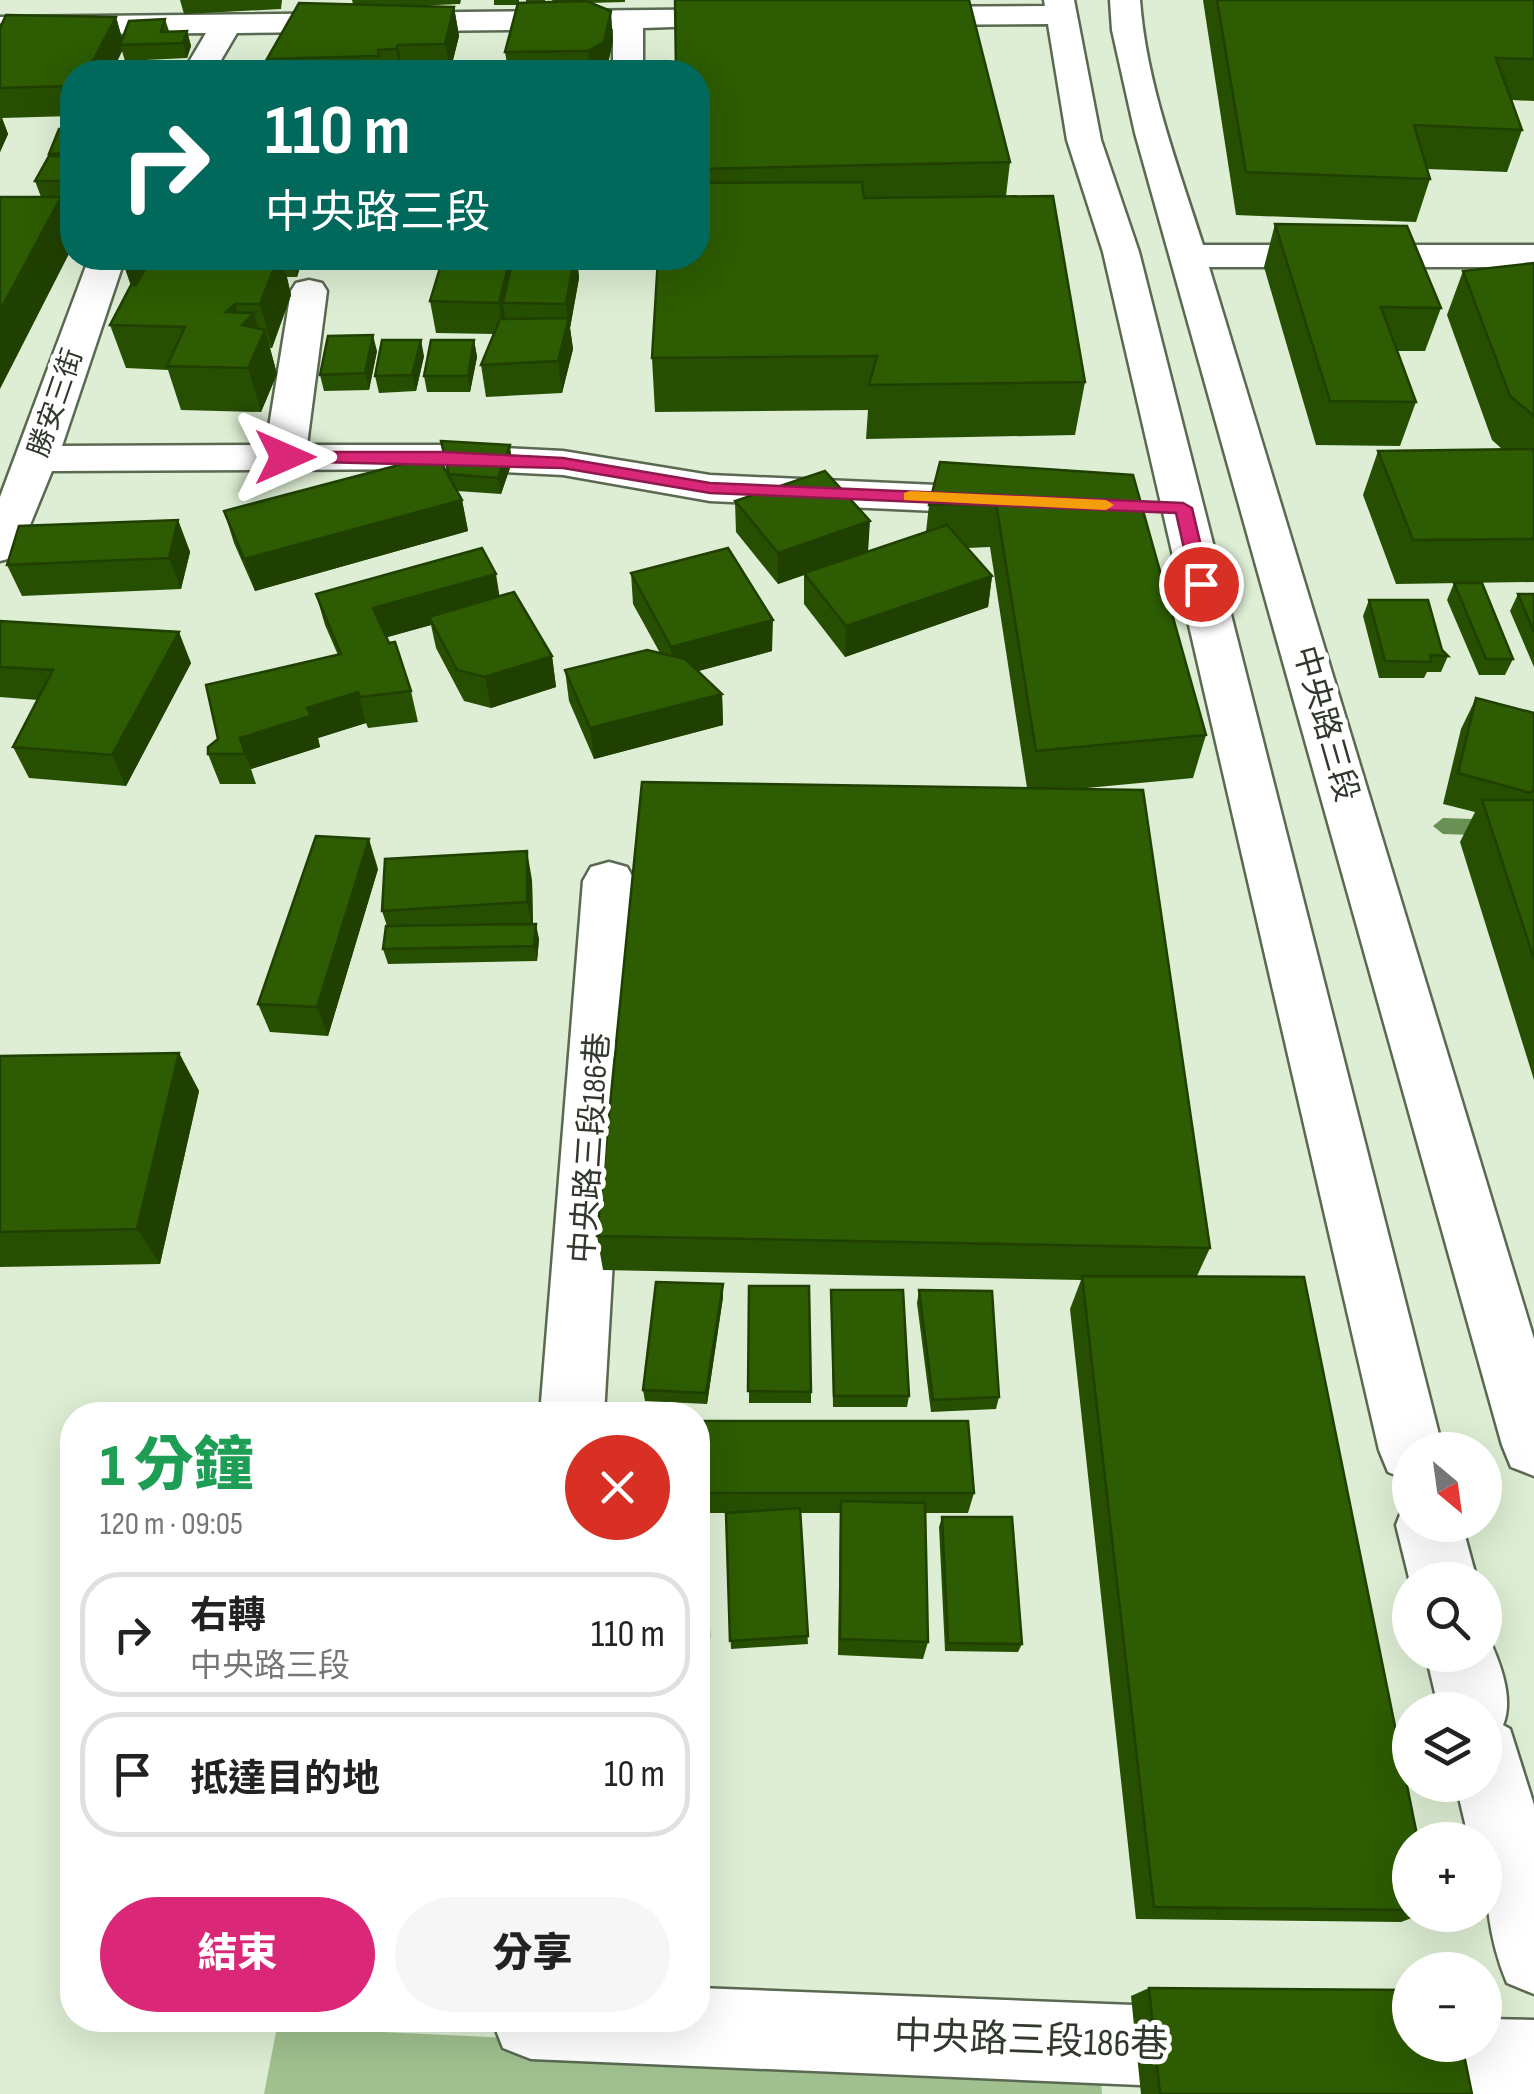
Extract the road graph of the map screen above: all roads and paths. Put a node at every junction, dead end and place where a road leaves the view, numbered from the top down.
1 (1126, 0) edge
2 (1060, 7) edge
3 (640, 13) edge
4 (864, 17) edge
5 (784, 18) edge
6 (228, 23) junction
7 (0, 26) edge
8 (206, 60) edge
9 (630, 60) edge
10 (1189, 256) junction
11 (1534, 256) edge
12 (103, 270) edge
13 (309, 291) dead end
14 (285, 457) junction
15 (37, 459) junction
16 (1045, 502) edge
17 (0, 547) edge
18 (609, 881) dead end
19 (573, 1402) edge
20 (1406, 1432) edge
21 (1534, 1445) edge
22 (1497, 1802) edge
23 (1534, 1956) edge
24 (710, 2027) edge
25 (1534, 2060) edge

1 - 10 street, 中央路三段
2 - 4 street
2 - 20 street
3 - 5 street
3 - 6 street
3 - 9 street
6 - 7 street
6 - 8 street
10 - 11 street
10 - 21 street, 中央路三段
12 - 15 street, 勝安三街
13 - 14 street
14 - 15 street
14 - 16 street
15 - 17 street, 勝安三街
18 - 19 street, 中央路三段186巷
22 - 23 street
24 - 25 street, 中央路三段186巷

